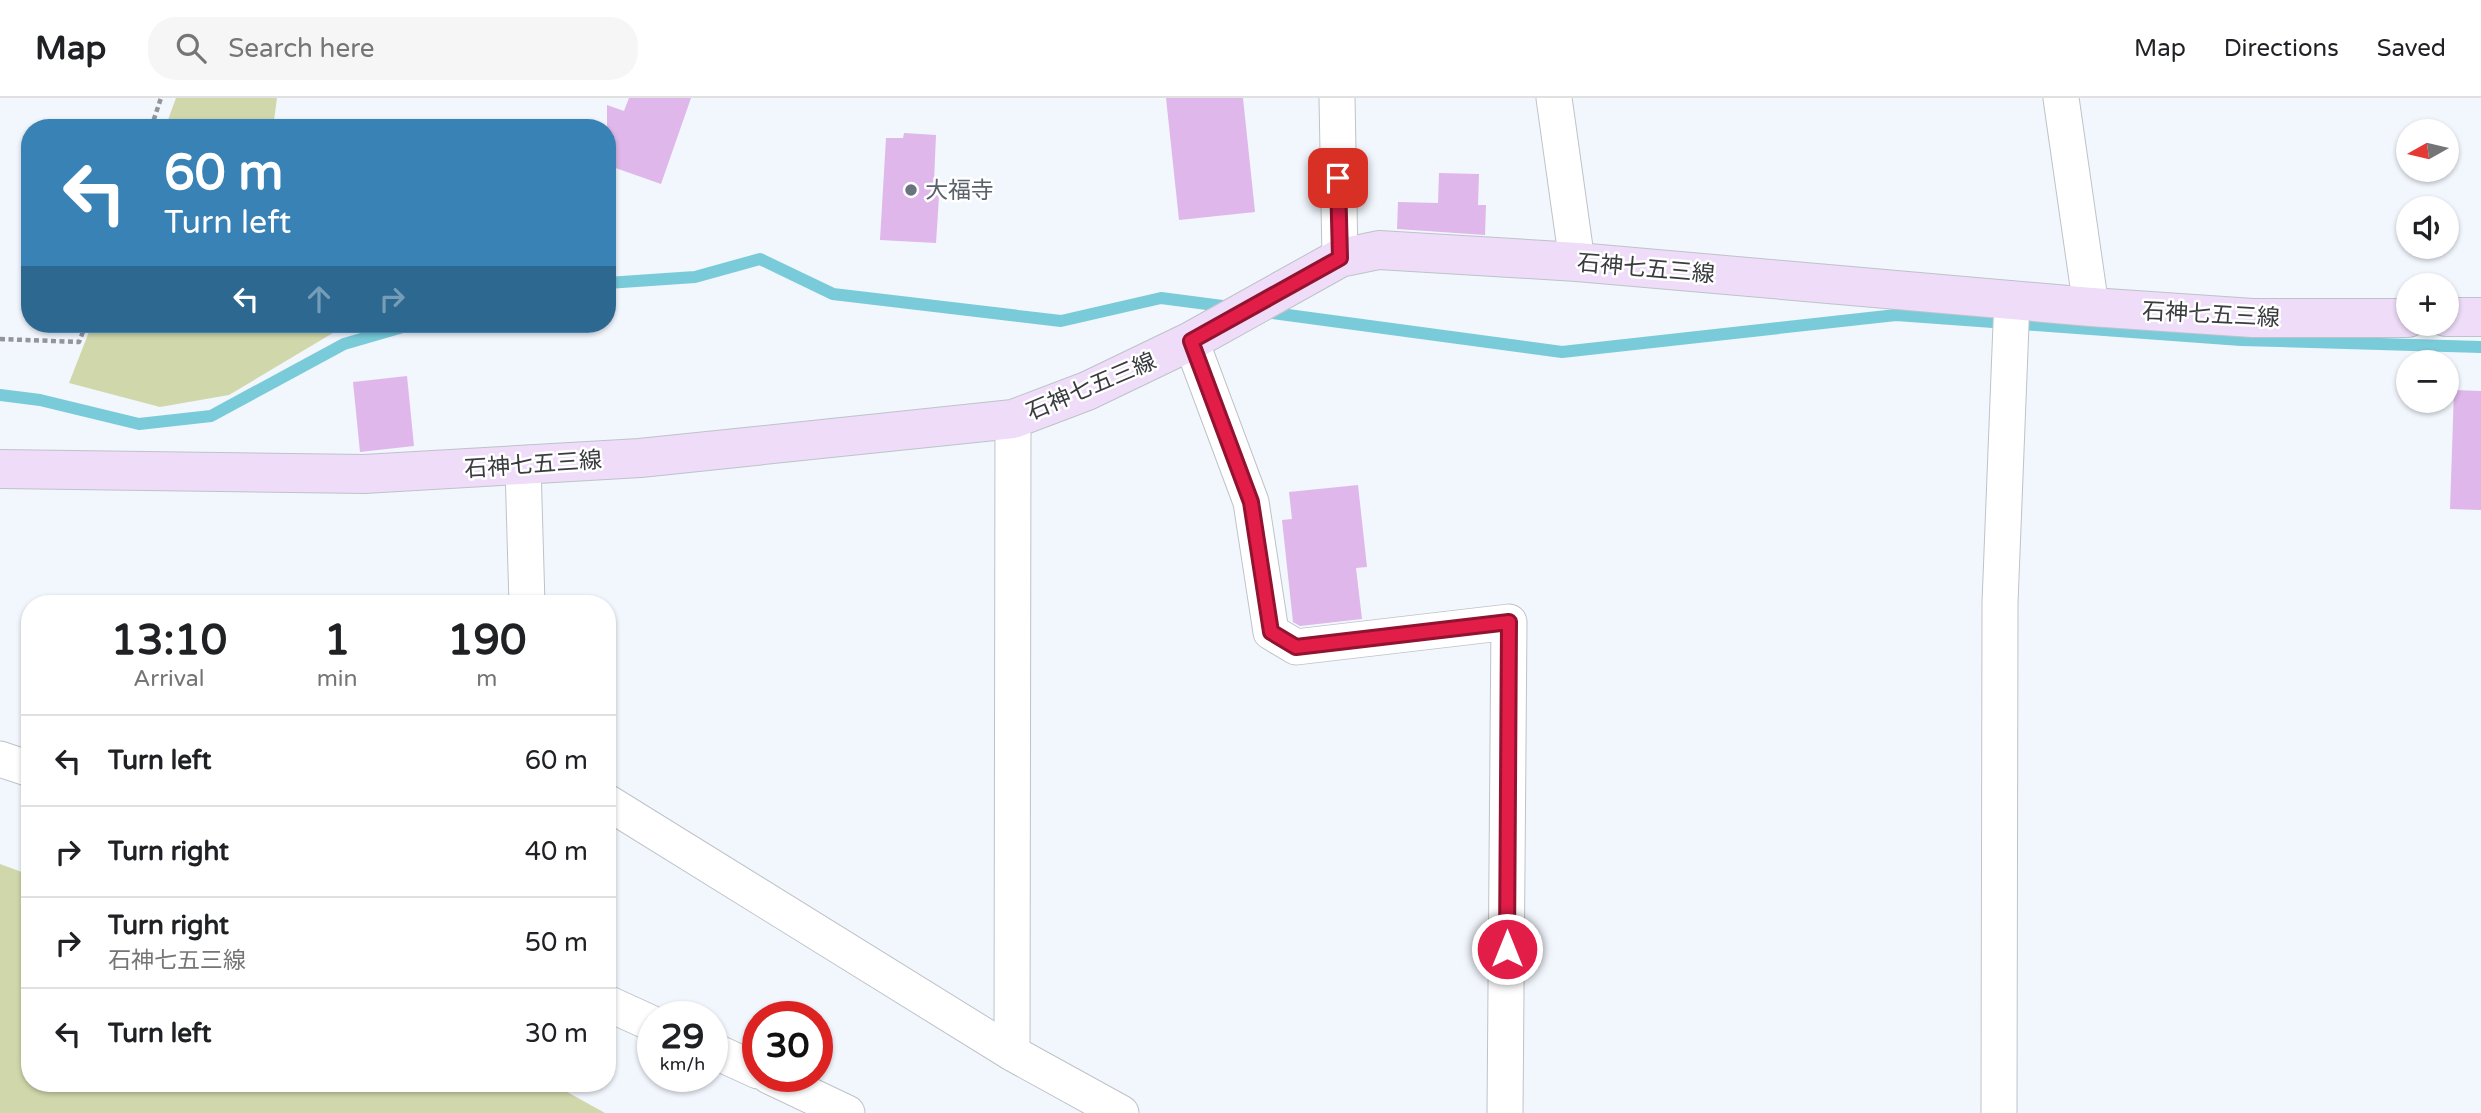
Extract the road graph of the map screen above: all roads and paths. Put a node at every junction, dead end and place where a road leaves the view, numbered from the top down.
1 (162, 98) edge
2 (1336, 98) edge
3 (1554, 98) edge
4 (2060, 98) edge
5 (155, 119) edge
6 (1340, 258) junction
7 (1577, 262) junction
8 (2012, 299) junction
9 (2091, 307) junction
10 (2459, 317) edge
11 (2481, 317) edge
12 (2396, 318) edge
13 (82, 333) edge
14 (0, 339) edge
15 (1191, 341) junction
16 (1013, 419) junction
17 (523, 466) junction
18 (0, 469) edge
19 (527, 595) edge
20 (0, 759) edge
21 (21, 766) edge
22 (616, 808) edge
23 (616, 1007) edge
24 (637, 1017) edge
25 (1012, 1053) junction
26 (803, 1092) edge
27 (847, 1113) edge
28 (1121, 1113) edge
29 (1506, 1113) edge
30 (1999, 1113) edge

1 - 5 path
2 - 6 street
3 - 7 street
4 - 9 street
6 - 7 main road, 石神七五三線
6 - 15 main road, 石神七五三線
7 - 8 main road, 石神七五三線
8 - 9 main road, 石神七五三線
8 - 30 street
9 - 12 main road, 石神七五三線
10 - 11 main road
13 - 14 path
15 - 16 main road, 石神七五三線
15 - 29 street
16 - 17 main road, 石神七五三線
16 - 25 street
17 - 18 main road, 石神七五三線
17 - 19 street
20 - 21 street
22 - 25 street
23 - 24 street
25 - 28 street
26 - 27 street

